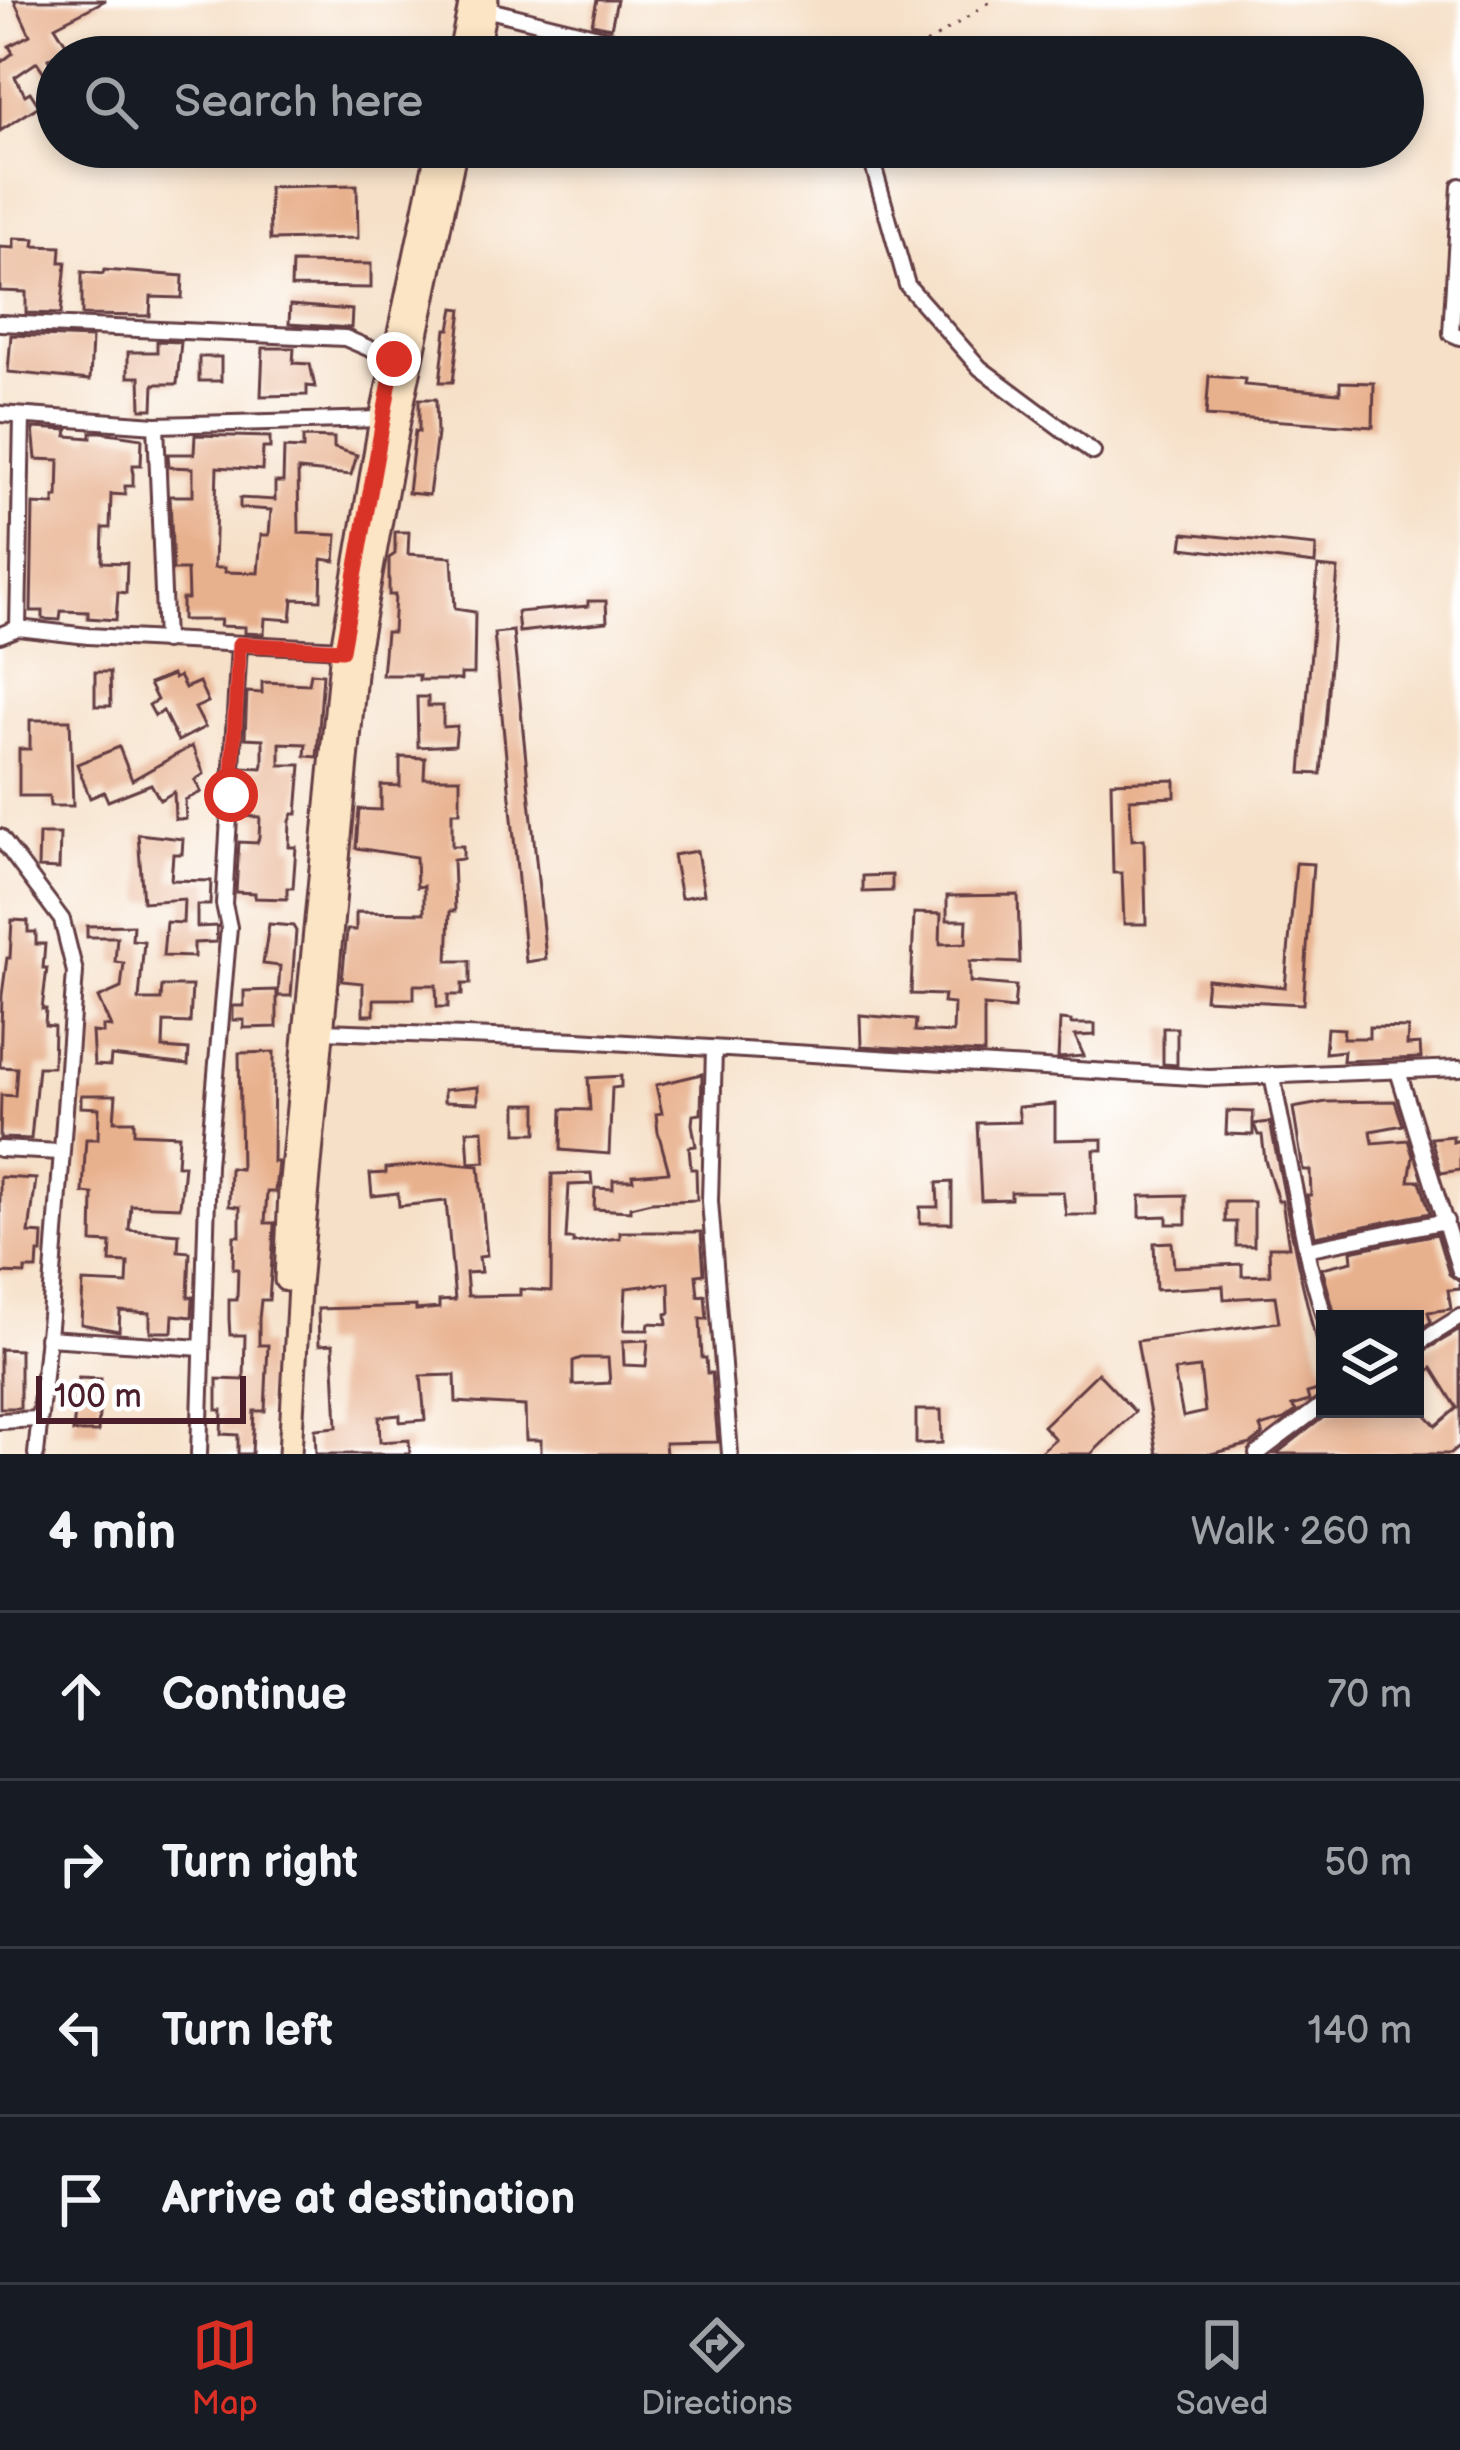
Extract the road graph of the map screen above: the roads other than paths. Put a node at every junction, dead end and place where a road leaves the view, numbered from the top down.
1 (481, 3) edge
2 (468, 36) edge
3 (477, 36) edge
4 (598, 36) edge
5 (435, 168) edge
6 (452, 168) edge
7 (871, 168) edge
8 (1460, 186) edge
9 (0, 322) edge
10 (1460, 337) edge
11 (394, 359) junction
12 (0, 415) edge
13 (22, 416) junction
14 (381, 419) junction
15 (156, 425) junction
16 (1093, 452) dead end
17 (18, 628) junction
18 (0, 634) edge
19 (165, 640) junction
20 (239, 644) junction
21 (342, 650) junction
22 (0, 837) edge
23 (323, 1031) junction
24 (714, 1048) junction
25 (1460, 1068) edge
26 (1398, 1071) junction
27 (1272, 1075) junction
28 (0, 1149) edge
29 (60, 1152) junction
30 (1446, 1221) junction
31 (1306, 1250) junction
32 (1460, 1271) edge
33 (1322, 1310) edge
34 (1460, 1317) edge
35 (47, 1338) junction
36 (1424, 1339) edge
37 (202, 1348) junction
38 (1316, 1409) edge
39 (37, 1419) junction
40 (0, 1421) edge
41 (36, 1454) edge
42 (199, 1454) edge
43 (279, 1454) edge
44 (290, 1454) edge
45 (730, 1454) edge
46 (1257, 1454) edge

1 - 2 street
1 - 3 street
1 - 4 street
5 - 11 street
6 - 23 street
7 - 16 street
8 - 10 street
9 - 11 street
11 - 14 street
12 - 13 street
13 - 15 street
13 - 17 street
14 - 15 street
14 - 21 street
15 - 19 street
17 - 18 street
17 - 19 street
19 - 20 street
20 - 21 street
20 - 37 street
21 - 43 street
22 - 29 street
23 - 24 street
23 - 44 street
24 - 27 street
24 - 45 street
25 - 26 street
26 - 27 street
26 - 30 street
27 - 31 street
28 - 29 street
29 - 35 street
30 - 31 street
30 - 32 street
31 - 33 street
34 - 36 street
35 - 37 street
35 - 39 street
37 - 42 street
38 - 46 street
39 - 40 street
39 - 41 street

